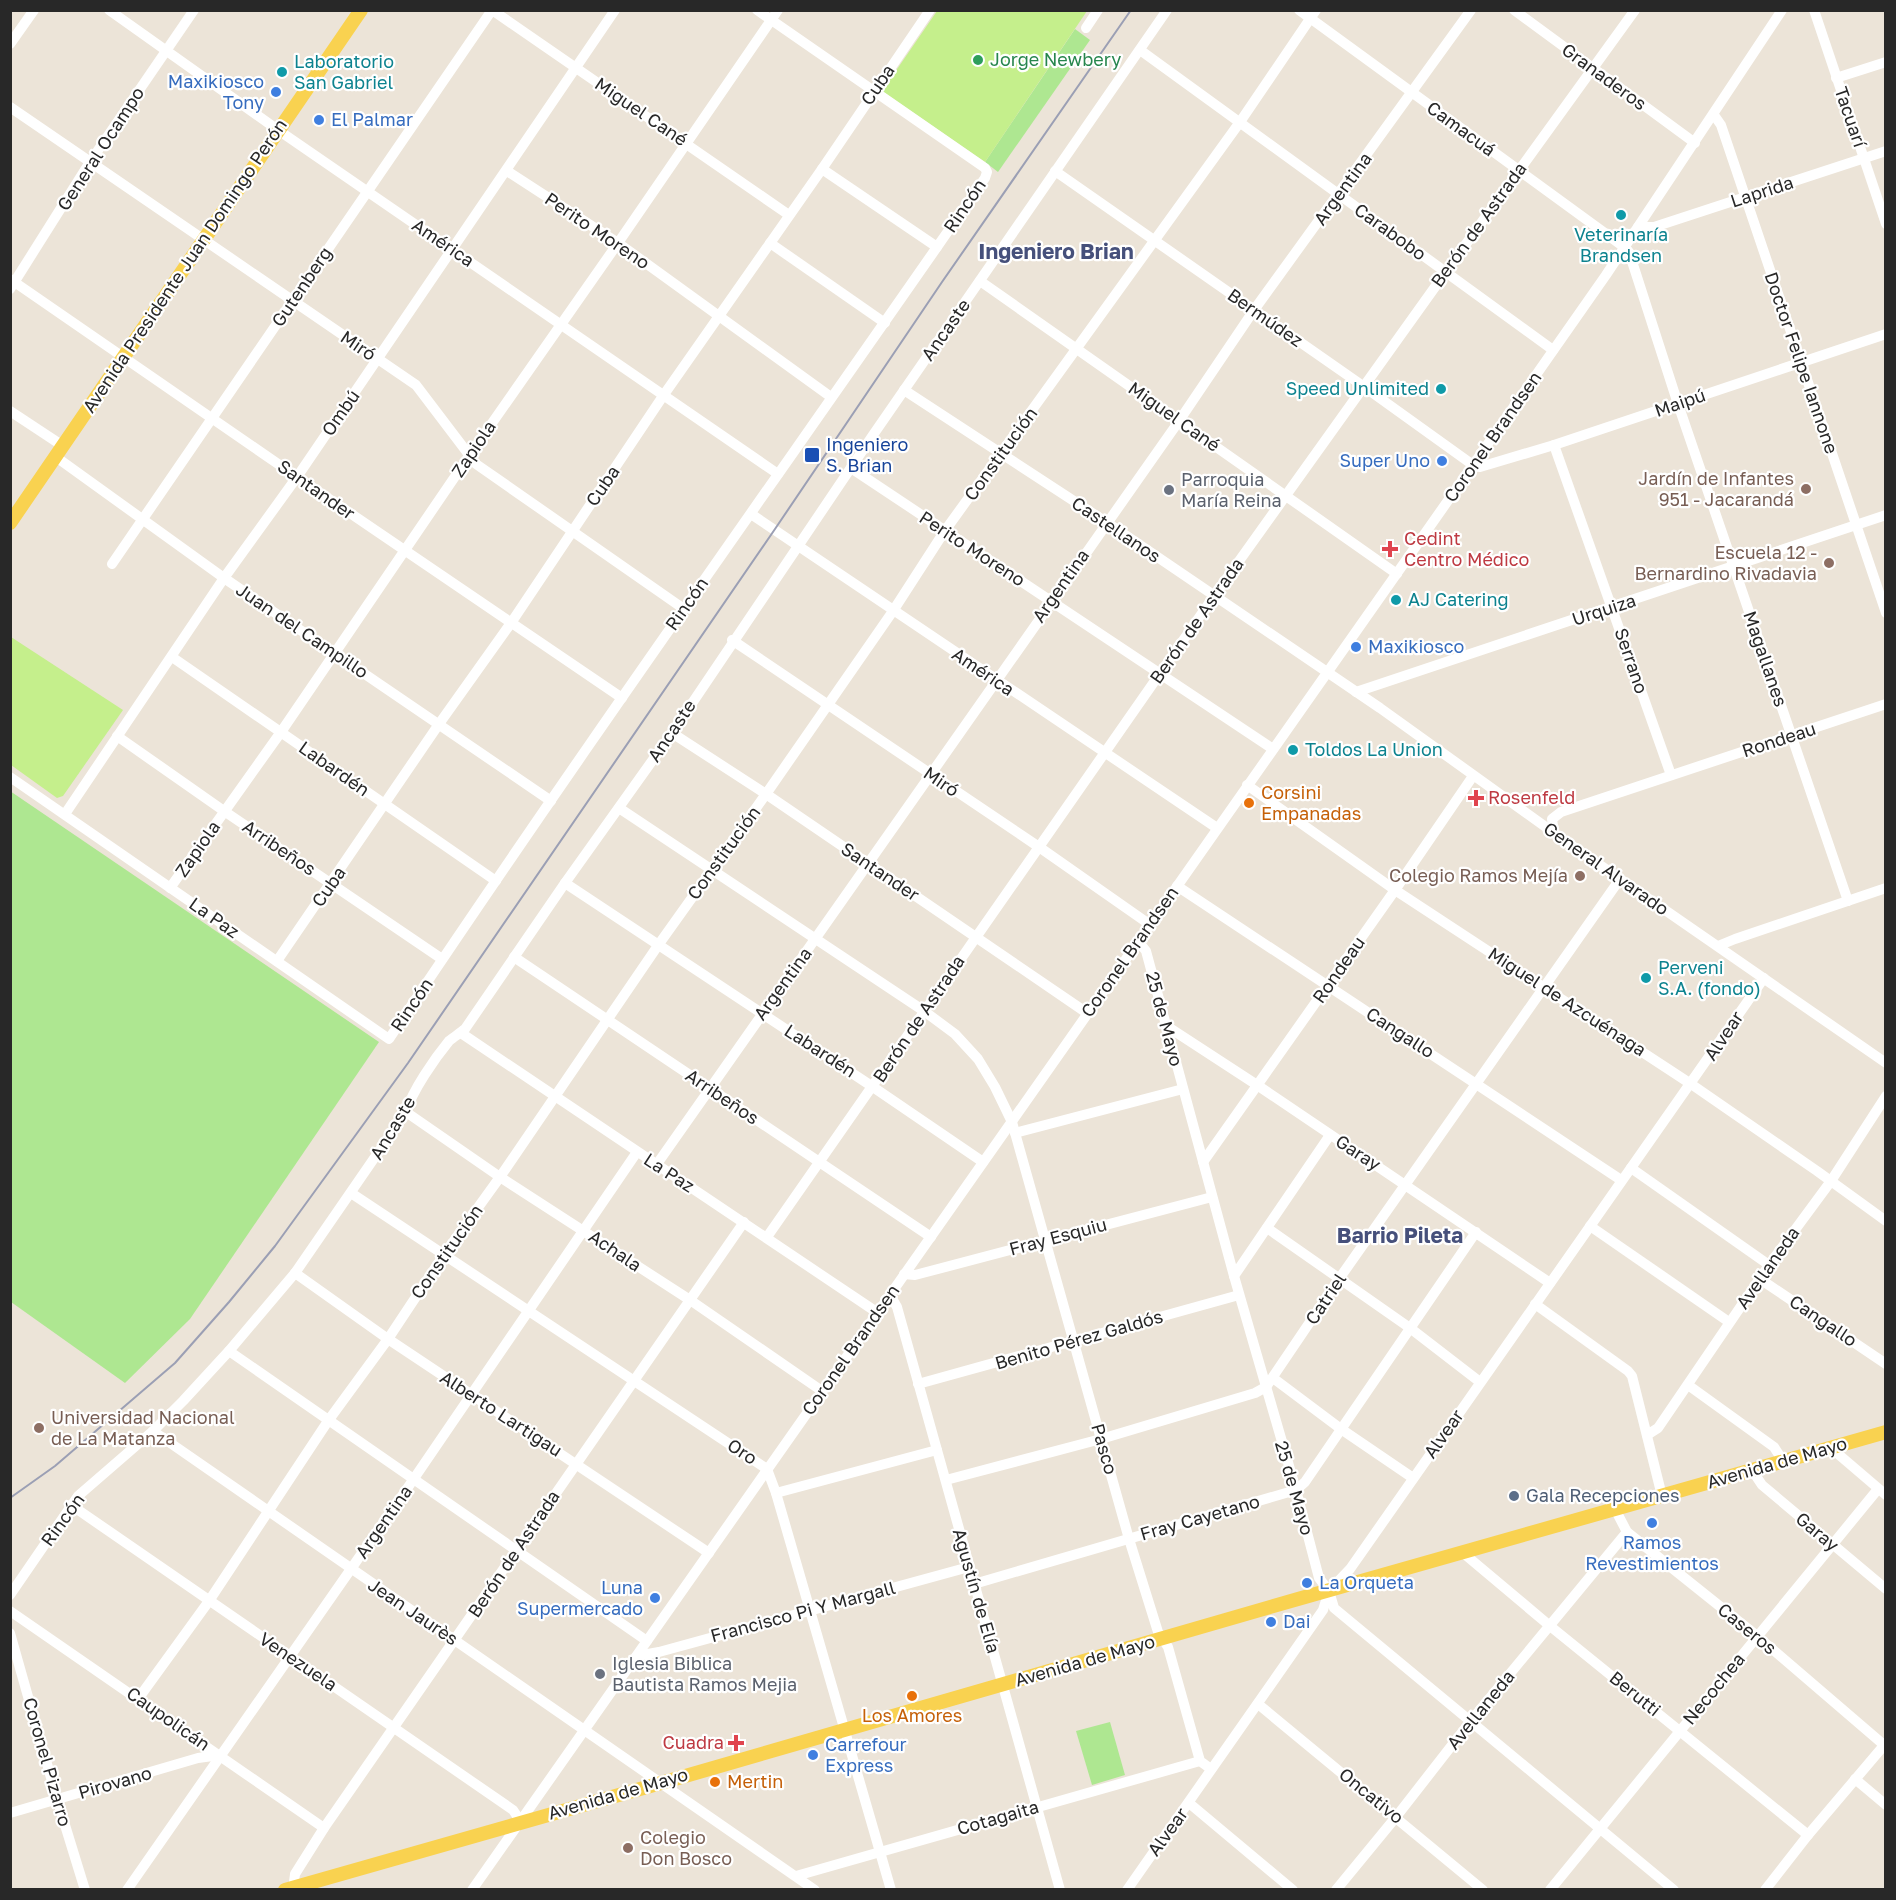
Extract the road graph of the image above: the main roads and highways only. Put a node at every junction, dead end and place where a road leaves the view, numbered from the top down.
1 (361, 10) edge
2 (10, 523) edge
3 (1886, 1432) edge
4 (312, 1886) edge
5 (290, 1889) edge

1 - 2 main road, Avenida Presidente Juan Domingo Perón
3 - 4 main road, Avenida de Mayo
4 - 5 main road, Avenida de Mayo

